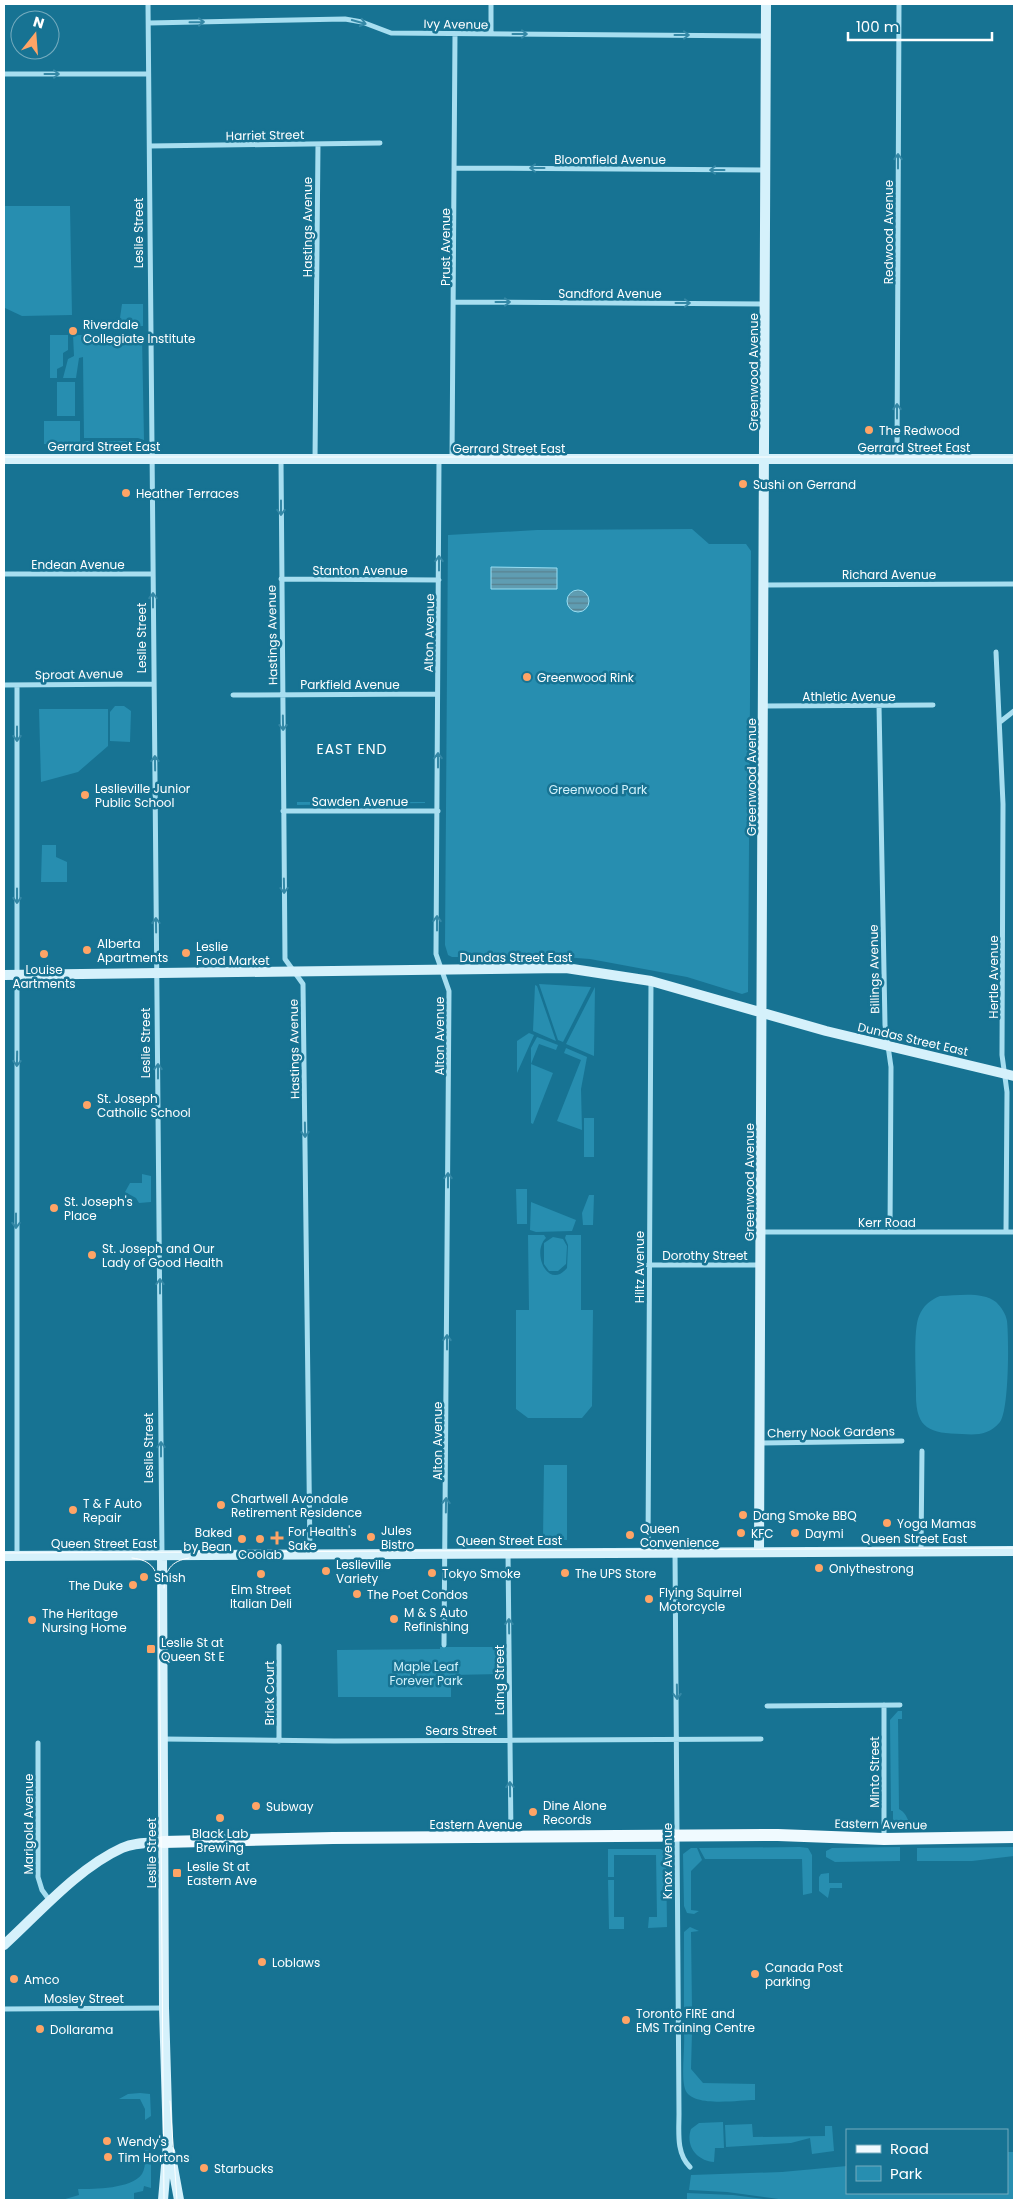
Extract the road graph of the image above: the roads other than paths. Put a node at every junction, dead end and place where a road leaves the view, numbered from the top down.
1 (148, 4) edge
2 (491, 4) edge
3 (766, 4) edge
4 (900, 4) edge
5 (149, 23) junction
6 (455, 34) junction
7 (491, 34) junction
8 (766, 36) junction
9 (4, 74) edge
10 (148, 74) junction
11 (380, 143) dead end
12 (318, 144) junction
13 (150, 146) junction
14 (454, 168) junction
15 (766, 170) junction
16 (455, 302) junction
17 (765, 304) junction
18 (4, 459) edge
19 (152, 459) junction
20 (897, 459) junction
21 (1014, 459) edge
22 (281, 460) junction
23 (315, 460) junction
24 (439, 460) junction
25 (452, 460) junction
26 (765, 460) junction
27 (4, 574) edge
28 (153, 574) junction
29 (281, 579) junction
30 (440, 580) junction
31 (1014, 584) edge
32 (763, 585) junction
33 (996, 652) dead end
34 (154, 684) junction
35 (4, 685) edge
36 (16, 685) junction
37 (282, 694) junction
38 (438, 694) junction
39 (233, 695) dead end
40 (879, 705) junction
41 (933, 705) dead end
42 (764, 706) junction
43 (1014, 710) edge
44 (1000, 722) junction
45 (283, 811) junction
46 (438, 811) junction
47 (443, 970) junction
48 (294, 972) junction
49 (157, 974) junction
50 (4, 975) edge
51 (18, 975) junction
52 (651, 982) junction
53 (762, 1013) junction
54 (886, 1045) junction
55 (1010, 1075) edge
56 (890, 1231) junction
57 (761, 1232) junction
58 (1006, 1232) junction
59 (1014, 1232) edge
60 (761, 1265) junction
61 (648, 1266) junction
62 (902, 1441) dead end
63 (761, 1443) junction
64 (922, 1452) dead end
65 (759, 1551) junction
66 (921, 1551) junction
67 (1014, 1551) edge
68 (648, 1552) junction
69 (675, 1552) junction
70 (508, 1553) junction
71 (446, 1554) junction
72 (162, 1555) junction
73 (310, 1555) junction
74 (4, 1556) edge
75 (17, 1556) junction
76 (444, 1644) dead end
77 (279, 1646) dead end
78 (884, 1705) junction
79 (900, 1705) dead end
80 (767, 1706) dead end
81 (162, 1739) junction
82 (761, 1739) dead end
83 (509, 1740) junction
84 (677, 1740) junction
85 (279, 1741) junction
86 (38, 1743) dead end
87 (676, 1836) junction
88 (511, 1837) junction
89 (1014, 1837) edge
90 (884, 1839) junction
91 (164, 1842) junction
92 (51, 1902) junction
93 (4, 1945) edge
94 (164, 2008) junction
95 (4, 2009) edge
96 (168, 2143) junction
97 (690, 2167) dead end
98 (163, 2200) edge
99 (179, 2200) edge

1 - 5 street, Leslie Street
2 - 7 street
3 - 8 main road, Greenwood Avenue
20 -> 4 street, Redwood Avenue
5 -> 6 street, Ivy Avenue
5 - 10 street, Leslie Street
6 - 7 street, Ivy Avenue
6 - 14 street, Prust Avenue
7 -> 8 street, Ivy Avenue
8 - 15 main road, Greenwood Avenue
9 -> 10 street
10 - 13 street, Leslie Street
11 - 12 street, Harriet Street
12 - 13 street, Harriet Street
12 - 23 street, Hastings Avenue
13 - 19 street, Leslie Street
15 -> 14 street, Bloomfield Avenue
14 - 16 street, Prust Avenue
15 - 17 main road, Greenwood Avenue
16 -> 17 street, Sandford Avenue
16 - 25 street, Prust Avenue
17 - 26 main road, Greenwood Avenue
18 - 19 main road, Gerrard Street East
19 - 22 main road, Gerrard Street East
19 - 28 street, Leslie Street
20 - 21 main road, Gerrard Street East
20 - 26 main road, Gerrard Street East
22 - 23 main road, Gerrard Street East
22 -> 29 street, Hastings Avenue
23 - 24 main road, Gerrard Street East
24 - 25 main road, Gerrard Street East
30 -> 24 street, Alton Avenue
25 - 26 main road, Gerrard Street East
26 - 32 main road, Greenwood Avenue
27 - 28 street, Endean Avenue
34 -> 28 street, Leslie Street
29 - 30 street, Stanton Avenue
29 - 37 street, Hastings Avenue
30 - 38 street, Alton Avenue
31 - 32 street, Richard Avenue
32 - 42 main road, Greenwood Avenue
33 - 44 street, Hertle Avenue
34 - 36 street, Sproat Avenue
49 -> 34 street, Leslie Street
35 - 36 street, Sproat Avenue
36 -> 51 street
37 - 38 street, Parkfield Avenue
37 - 39 street, Parkfield Avenue
37 -> 45 street, Hastings Avenue
46 -> 38 street, Alton Avenue
40 - 41 street, Athletic Avenue
40 - 42 street, Athletic Avenue
40 - 54 street, Billings Avenue
42 - 53 main road, Greenwood Avenue
43 - 44 street
44 - 55 street, Hertle Avenue
45 - 46 street, Sawden Avenue
45 -> 48 street, Hastings Avenue
47 -> 46 street, Alton Avenue
47 - 48 main road, Dundas Street East
47 - 52 main road, Dundas Street East
71 -> 47 street, Alton Avenue
48 - 49 main road, Dundas Street East
48 -> 73 street, Hastings Avenue
49 - 51 main road, Dundas Street East
72 -> 49 street, Leslie Street
50 - 51 main road, Dundas Street East
51 -> 75 street
52 - 53 main road, Dundas Street East
52 - 61 street, Hiltz Avenue
53 - 54 main road, Dundas Street East
53 - 57 main road, Greenwood Avenue
54 - 55 main road, Dundas Street East
54 - 56 street, Billings Avenue
55 - 58 street, Hertle Avenue
56 - 57 street, Kerr Road
56 - 58 street, Kerr Road
57 - 60 main road, Greenwood Avenue
58 - 59 street, Kerr Road
60 - 61 street, Dorothy Street
60 - 63 main road, Greenwood Avenue
61 - 68 street, Hiltz Avenue
62 - 63 street, Cherry Nook Gardens
63 - 65 main road, Greenwood Avenue
64 - 66 street
65 - 66 main road, Queen Street East
65 - 69 main road, Queen Street East
66 - 67 main road, Queen Street East
68 - 69 main road, Queen Street East
68 - 70 main road, Queen Street East
69 -> 84 street, Knox Avenue
70 - 71 main road, Queen Street East
83 -> 70 street, Laing Street
71 - 73 main road, Queen Street East
71 - 76 street, Alton Avenue
72 - 73 main road, Queen Street East
72 - 75 main road, Queen Street East
72 - 81 main road, Leslie Street
74 - 75 main road, Queen Street East
77 - 85 street, Brick Court
78 - 79 street
78 - 80 street
78 - 90 street, Minto Street
81 - 85 street, Sears Street
81 - 91 main road, Leslie Street
82 - 84 street, Sears Street
83 - 84 street, Sears Street
83 - 85 street, Sears Street
88 -> 83 street, Laing Street
84 - 87 street, Knox Avenue
86 - 92 street, Marigold Avenue
87 - 88 main road, Eastern Avenue
87 - 90 main road, Eastern Avenue
87 - 97 street, Knox Avenue
88 - 91 main road, Eastern Avenue
89 - 90 main road, Eastern Avenue
91 - 92 main road, Eastern Avenue
91 - 94 main road, Leslie Street
92 - 93 main road, Eastern Avenue
94 - 95 street, Mosley Street
94 - 96 main road, Leslie Street
96 - 98 main road, Leslie Street
96 - 99 main road, Leslie Street

